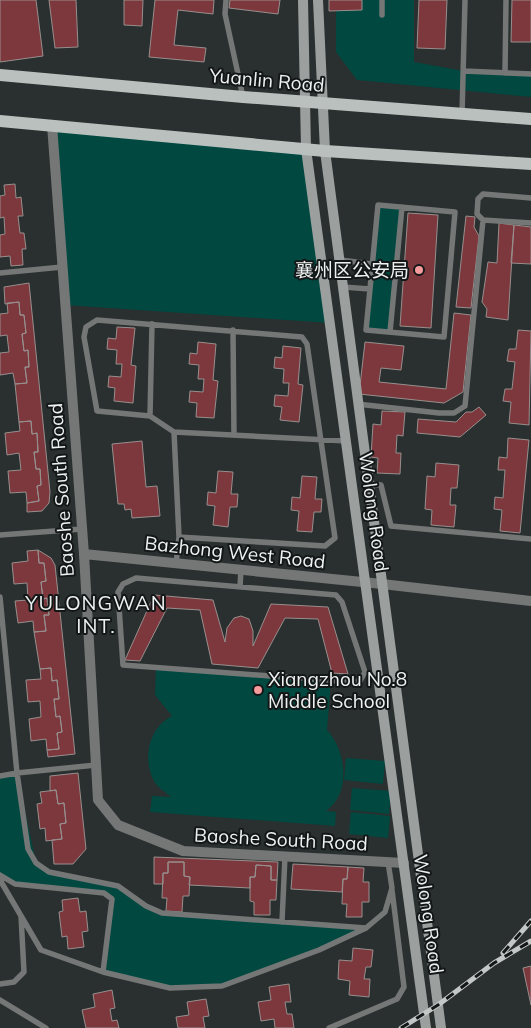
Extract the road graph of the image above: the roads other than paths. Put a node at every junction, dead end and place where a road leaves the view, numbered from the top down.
1 (226, 0) edge
2 (303, 0) edge
3 (318, 0) edge
4 (382, 0) edge
5 (466, 0) edge
6 (506, 0) edge
7 (382, 15) dead end
8 (464, 70) junction
9 (505, 73) junction
10 (531, 74) edge
11 (0, 75) edge
12 (243, 98) junction
13 (305, 102) junction
14 (322, 104) junction
15 (462, 115) junction
16 (531, 119) edge
17 (0, 121) edge
18 (52, 126) junction
19 (306, 149) junction
20 (325, 151) junction
21 (531, 164) edge
22 (531, 198) edge
23 (402, 207) junction
24 (482, 220) junction
25 (531, 223) edge
26 (340, 260) junction
27 (372, 264) junction
28 (62, 266) junction
29 (0, 273) edge
30 (343, 287) junction
31 (370, 289) junction
32 (152, 324) junction
33 (234, 330) junction
34 (390, 332) junction
35 (357, 404) junction
36 (150, 416) junction
37 (174, 432) junction
38 (234, 434) junction
39 (320, 438) junction
40 (347, 440) junction
41 (368, 484) junction
42 (82, 529) junction
43 (0, 535) edge
44 (179, 537) junction
45 (531, 539) edge
46 (84, 554) junction
47 (176, 564) junction
48 (242, 570) junction
49 (366, 583) junction
50 (382, 584) junction
51 (240, 587) junction
52 (0, 596) edge
53 (531, 601) edge
54 (2, 633) edge
55 (96, 765) junction
56 (17, 773) junction
57 (0, 776) edge
58 (285, 856) junction
59 (388, 862) junction
60 (404, 863) junction
61 (0, 875) edge
62 (0, 880) edge
63 (392, 888) junction
64 (20, 914) junction
65 (282, 922) junction
66 (366, 928) junction
67 (103, 972) junction
68 (0, 984) edge
69 (0, 1000) edge
70 (46, 1028) edge
71 (329, 1028) edge
72 (426, 1028) edge
73 (441, 1028) edge

1 - 12 lane
2 - 13 main road, Wolong Road
3 - 14 main road, Wolong Road
4 - 7 lane
5 - 8 lane
6 - 9 lane
8 - 9 lane
8 - 15 lane
9 - 10 lane
11 - 12 main road, Yuanlin Road
12 - 13 main road, Yuanlin Road
13 - 14 main road, Yuanlin Road
13 - 19 main road, Wolong Road
14 - 15 main road, Yuanlin Road
14 - 20 main road, Wolong Road
15 - 16 main road, Yuanlin Road
17 - 18 main road
18 - 19 main road
18 - 28 street, Baoshe South Road
19 - 20 main road
19 - 40 main road, Wolong Road
20 - 21 main road
20 - 26 main road, Wolong Road
22 - 24 lane
23 - 27 lane
23 - 34 lane
23 - 34 lane
24 - 25 lane
24 - 35 lane
26 - 27 lane
26 - 30 main road, Wolong Road
27 - 31 lane
28 - 29 lane
28 - 42 street, Baoshe South Road
30 - 31 lane
30 - 35 main road, Wolong Road
31 - 34 lane
32 - 33 lane
32 - 36 lane
32 - 36 lane
33 - 38 lane
33 - 39 lane
35 - 41 main road, Wolong Road
36 - 37 lane
37 - 38 lane
37 - 44 lane
38 - 39 lane
39 - 40 lane
39 - 44 lane
40 - 49 main road, Wolong Road
41 - 45 lane
41 - 50 main road, Wolong Road
42 - 43 lane
42 - 46 street, Baoshe South Road
44 - 47 lane
46 - 47 street, Bazhong West Road
46 - 55 street, Baoshe South Road
47 - 48 street, Bazhong West Road
48 - 49 street, Bazhong West Road
48 - 51 lane
49 - 50 street, Bazhong West Road
49 - 60 main road, Wolong Road
50 - 53 street, Bazhong West Road
50 - 73 main road, Wolong Road
51 - 51 lane
52 - 54 lane
54 - 56 lane
55 - 56 lane
55 - 58 street, Baoshe South Road
56 - 57 lane
56 - 65 lane
58 - 59 street, Baoshe South Road
58 - 65 lane
59 - 60 street, Baoshe South Road
59 - 63 lane
60 - 72 main road, Wolong Road
61 - 67 lane
62 - 64 lane
63 - 66 lane
63 - 71 lane
64 - 67 lane
64 - 68 lane
65 - 66 lane
66 - 67 lane
69 - 70 lane

